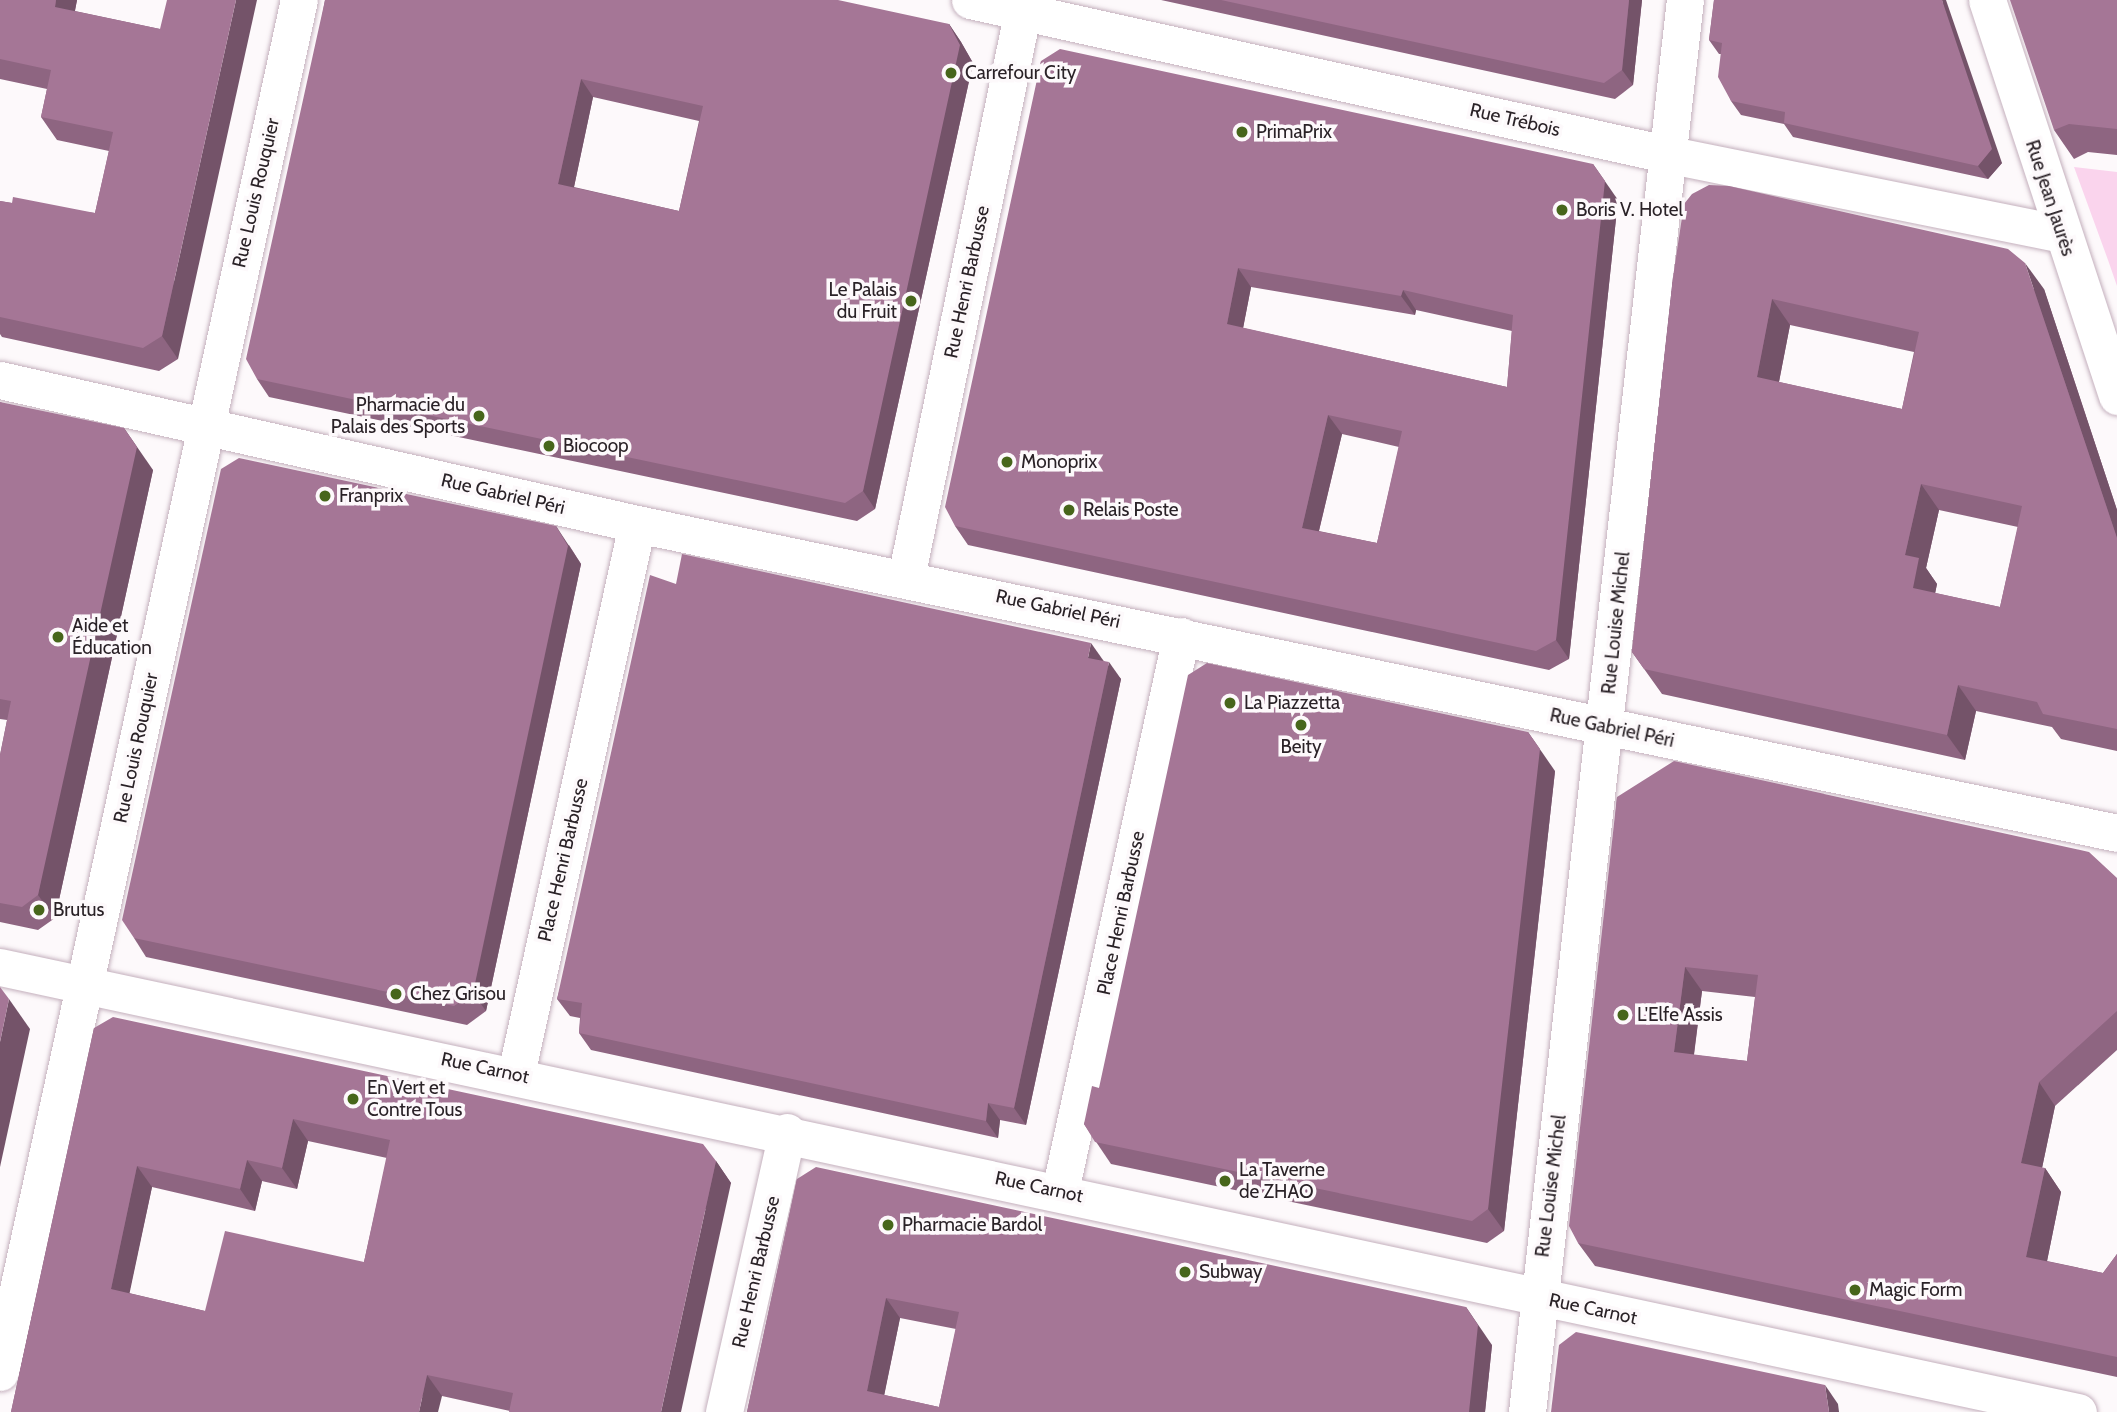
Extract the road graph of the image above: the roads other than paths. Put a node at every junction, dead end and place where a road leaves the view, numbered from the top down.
1 (299, 0) edge
2 (970, 0) edge
3 (1685, 0) edge
4 (1987, 0) edge
5 (1023, 5) edge
6 (1667, 154) junction
7 (2061, 234) junction
8 (0, 380) edge
9 (2117, 396) edge
10 (204, 427) junction
11 (637, 524) junction
12 (909, 564) dead end
13 (1181, 636) junction
14 (1605, 727) junction
15 (2117, 833) edge
16 (0, 967) edge
17 (84, 985) junction
18 (516, 1074) junction
19 (787, 1132) junction
20 (1060, 1191) junction
21 (1538, 1298) junction
22 (0, 1372) edge
23 (724, 1412) edge
24 (1527, 1412) edge
25 (2078, 1412) edge

1 - 10 street, Rue Louis Rouquier
2 - 5 street, Rue Trébois
3 - 6 street, Rue Louise Michel
4 - 7 street, Rue Jean Jaurès
5 - 6 street, Rue Trébois
5 - 12 street, Rue Henri Barbusse
6 - 7 street, Rue Trébois
6 - 14 street, Rue Louise Michel
7 - 9 street, Rue Jean Jaurès
8 - 10 street, Rue Gabriel Péri
10 - 11 street, Rue Gabriel Péri
10 - 17 street, Rue Louis Rouquier
11 - 13 street, Rue Gabriel Péri
11 - 18 street, Place Henri Barbusse
13 - 14 street, Rue Gabriel Péri
13 - 20 street, Place Henri Barbusse
14 - 15 street, Rue Gabriel Péri
14 - 21 street, Rue Louise Michel
16 - 17 street, Rue Carnot
17 - 18 street, Rue Carnot
17 - 22 street, Rue Louis Rouquier
18 - 19 street, Rue Carnot
19 - 20 street, Rue Carnot
19 - 23 street, Rue Henri Barbusse
20 - 21 street, Rue Carnot
21 - 24 street, Rue Louise Michel
21 - 25 street, Rue Carnot

